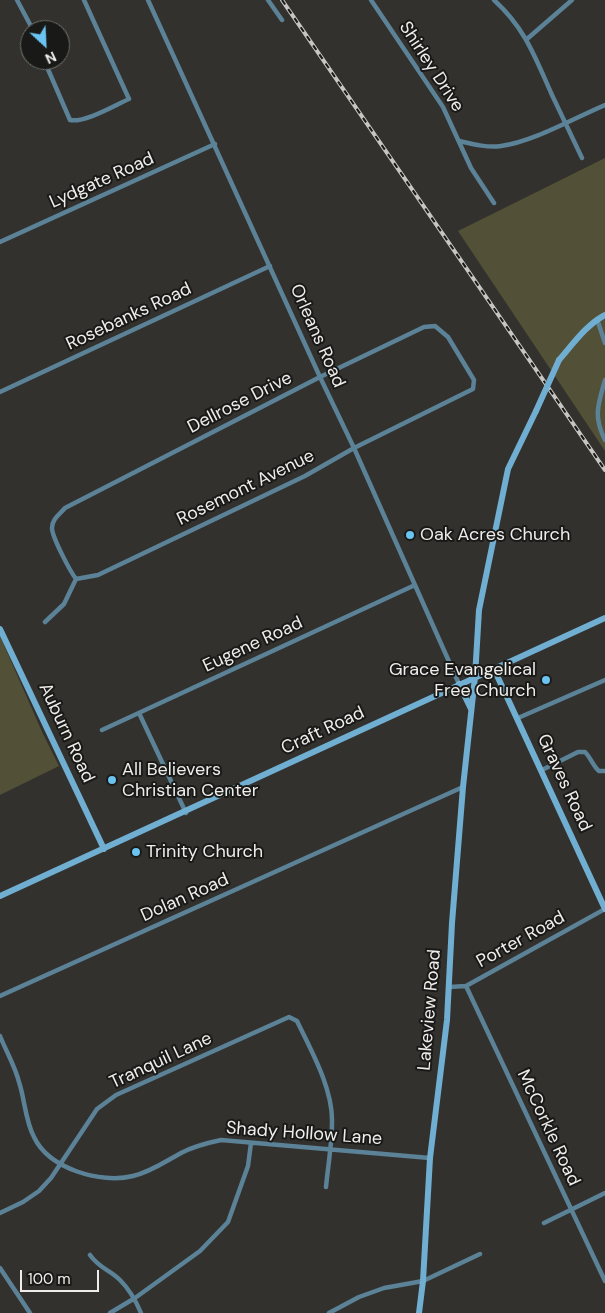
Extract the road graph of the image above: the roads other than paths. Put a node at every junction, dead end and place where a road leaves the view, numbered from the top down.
1 (84, 0) edge
2 (148, 0) edge
3 (268, 0) edge
4 (371, 0) edge
5 (494, 0) edge
6 (572, 0) edge
7 (18, 2) edge
8 (28, 20) edge
9 (282, 20) dead end
10 (527, 39) junction
11 (48, 70) edge
12 (605, 105) edge
13 (564, 123) junction
14 (459, 141) junction
15 (215, 144) junction
16 (582, 158) dead end
17 (494, 204) dead end
18 (0, 242) edge
19 (270, 266) junction
20 (605, 315) edge
21 (597, 319) junction
22 (605, 343) edge
23 (320, 377) junction
24 (605, 380) edge
25 (473, 389) joint
26 (0, 392) edge
27 (605, 440) edge
28 (354, 448) junction
29 (76, 579) junction
30 (415, 585) junction
31 (605, 618) edge
32 (45, 622) dead end
33 (0, 629) edge
34 (494, 669) junction
35 (475, 677) junction
36 (605, 680) edge
37 (459, 684) junction
38 (472, 710) junction
39 (139, 712) junction
40 (518, 718) junction
41 (102, 730) dead end
42 (542, 770) junction
43 (605, 771) edge
44 (463, 787) junction
45 (186, 813) junction
46 (104, 850) junction
47 (0, 896) edge
48 (605, 909) edge
49 (466, 986) junction
50 (449, 987) junction
51 (0, 996) edge
52 (0, 1036) edge
53 (251, 1143) junction
54 (329, 1150) junction
55 (430, 1158) junction
56 (62, 1163) junction
57 (326, 1187) dead end
58 (605, 1192) edge
59 (572, 1209) junction
60 (0, 1213) edge
61 (544, 1223) dead end
62 (480, 1254) dead end
63 (90, 1255) dead end
64 (0, 1268) edge
65 (424, 1281) junction
66 (605, 1281) edge
67 (134, 1298) junction
68 (30, 1313) edge
69 (110, 1313) edge
70 (141, 1313) edge
71 (329, 1313) edge
72 (419, 1313) edge

1 - 11 street
2 - 15 street, Orleans Road
3 - 9 street
4 - 14 street, Shirley Drive
5 - 10 street
6 - 10 street
7 - 8 street
10 - 13 street
12 - 13 street
13 - 14 street
13 - 16 street
14 - 17 street, Shirley Drive
15 - 18 street, Lydgate Road
15 - 19 street, Orleans Road
19 - 23 street, Orleans Road
19 - 26 street, Rosebanks Road
20 - 21 street, Lakeview Road
21 - 22 street
21 - 35 street, Lakeview Road, bridge
23 - 25 street, Dellrose Drive
23 - 28 street, Orleans Road
23 - 29 street, Dellrose Drive
24 - 27 street
25 - 28 street, Rosemont Avenue
28 - 29 street, Rosemont Avenue
28 - 30 street, Orleans Road
29 - 32 street
30 - 37 street, Orleans Road
30 - 39 street, Eugene Road
31 - 34 street, Craft Road
33 - 46 street, Auburn Road
34 - 35 street, Craft Road
34 - 40 street, Graves Road
35 - 37 street, Craft Road
35 - 38 street, Lakeview Road
36 - 40 street
37 - 38 street
37 - 45 street, Craft Road
38 - 44 street, Lakeview Road
39 - 41 street, Eugene Road
39 - 45 street
40 - 42 street, Graves Road
42 - 43 street
42 - 48 street, Graves Road
44 - 50 street, Lakeview Road
44 - 51 street, Dolan Road
45 - 46 street, Craft Road
46 - 47 street, Craft Road
48 - 49 street, Porter Road
49 - 50 street, Porter Road
49 - 59 street, McCorkle Road
50 - 55 street, Lakeview Road
52 - 56 street, Shady Hollow Lane
53 - 54 street, Shady Hollow Lane
53 - 56 street, Shady Hollow Lane
53 - 67 street
54 - 55 street, Shady Hollow Lane
54 - 56 street, Tranquil Lane
54 - 57 street
55 - 65 street, Lakeview Road
56 - 60 street, Tranquil Lane
58 - 59 street
59 - 61 street
59 - 66 street, McCorkle Road
62 - 65 street
63 - 67 street
64 - 68 street
65 - 71 street
65 - 72 street, Lakeview Road
67 - 69 street
67 - 70 street

